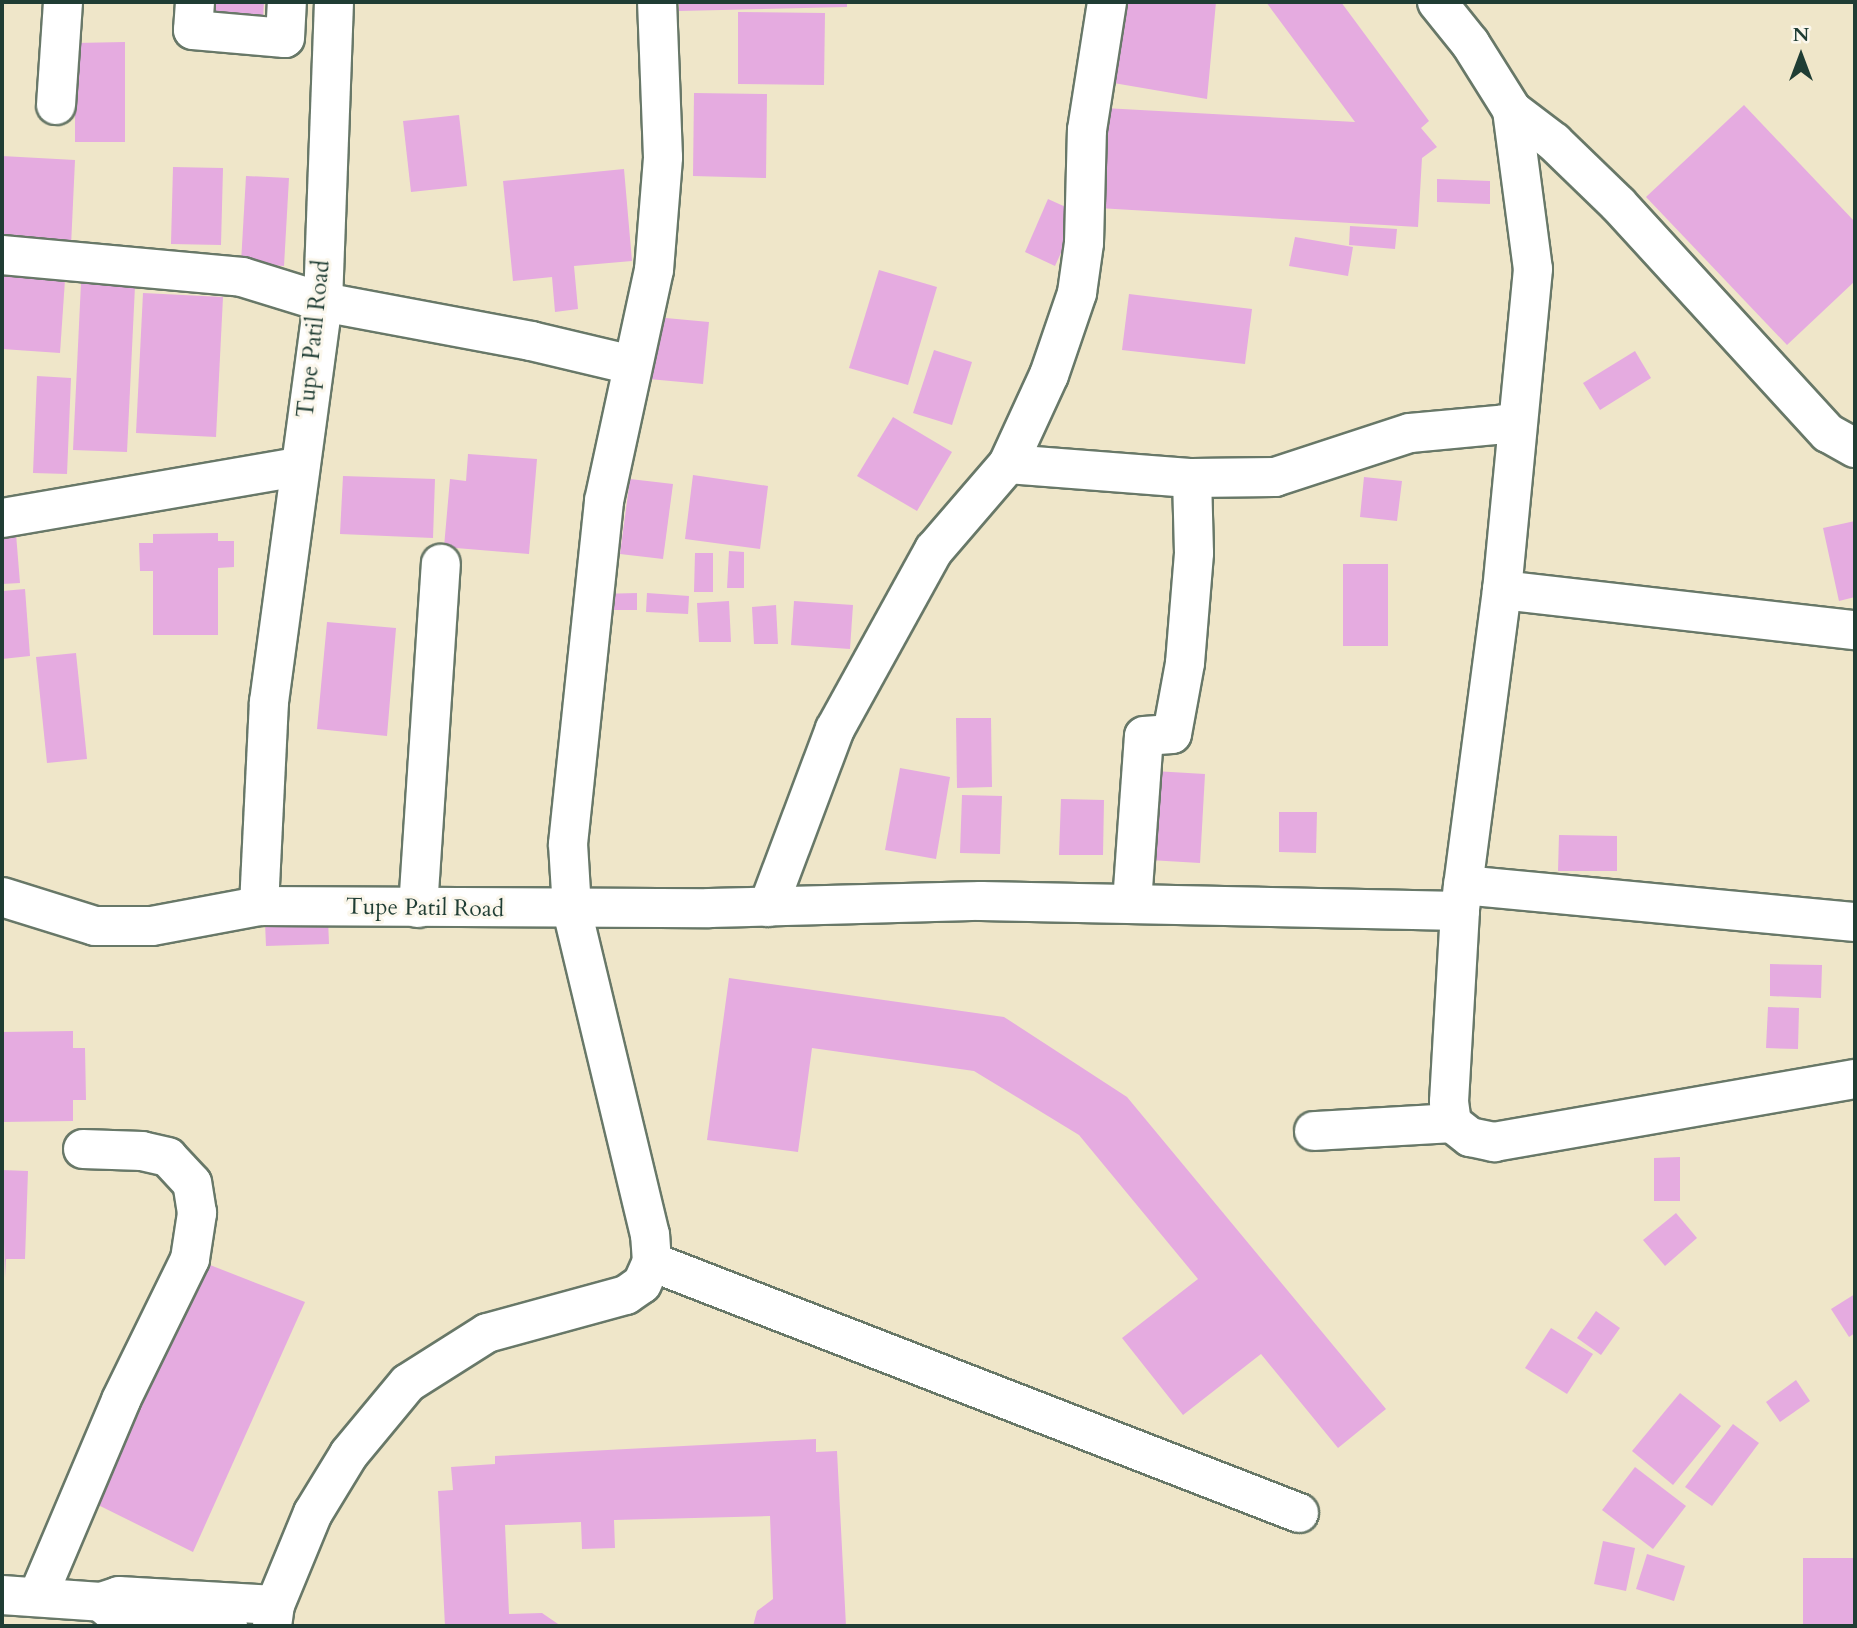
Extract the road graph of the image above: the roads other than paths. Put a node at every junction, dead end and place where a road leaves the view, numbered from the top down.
1 (63, 2) edge
2 (195, 2) edge
3 (287, 2) edge
4 (334, 2) edge
5 (657, 2) edge
6 (1107, 2) edge
7 (1437, 2) edge
8 (56, 105) dead end
9 (1512, 110) junction
10 (2, 255) edge
11 (323, 302) junction
12 (632, 365) junction
13 (1517, 423) junction
14 (1855, 448) edge
15 (1007, 464) junction
16 (298, 467) junction
17 (1192, 478) junction
18 (2, 518) edge
19 (441, 564) dead end
20 (1502, 590) junction
21 (1855, 630) edge
22 (2, 897) edge
23 (1462, 898) junction
24 (1132, 903) junction
25 (260, 905) junction
26 (768, 907) junction
27 (418, 908) junction
28 (572, 909) junction
29 (1855, 922) edge
30 (1855, 1079) edge
31 (1452, 1123) junction
32 (1314, 1131) dead end
33 (83, 1149) dead end
34 (652, 1262) junction
35 (1298, 1513) dead end
36 (20, 1596) edge
37 (101, 1602) junction
38 (274, 1615) edge
39 (228, 1626) edge

1 - 8 street
2 - 3 street
4 - 11 street, Tupe Patil Road
5 - 12 street
6 - 15 street
7 - 9 street
9 - 13 street
9 - 14 street
10 - 11 street
11 - 12 street
11 - 16 street, Tupe Patil Road
12 - 28 street
13 - 17 street
13 - 20 street
15 - 17 street
15 - 26 street
16 - 18 street
16 - 25 street, Tupe Patil Road
17 - 24 street
19 - 27 street
20 - 21 street
20 - 23 street
22 - 25 street
23 - 24 street, Tupe Patil Road
23 - 29 street, Tupe Patil Road
23 - 31 street
24 - 26 street, Tupe Patil Road
25 - 27 street, Tupe Patil Road
26 - 28 street, Tupe Patil Road
27 - 28 street, Tupe Patil Road
28 - 34 street
30 - 31 street
31 - 32 street
33 - 36 street
34 - 35 street
34 - 38 street
36 - 37 street
37 - 38 street
37 - 39 street

